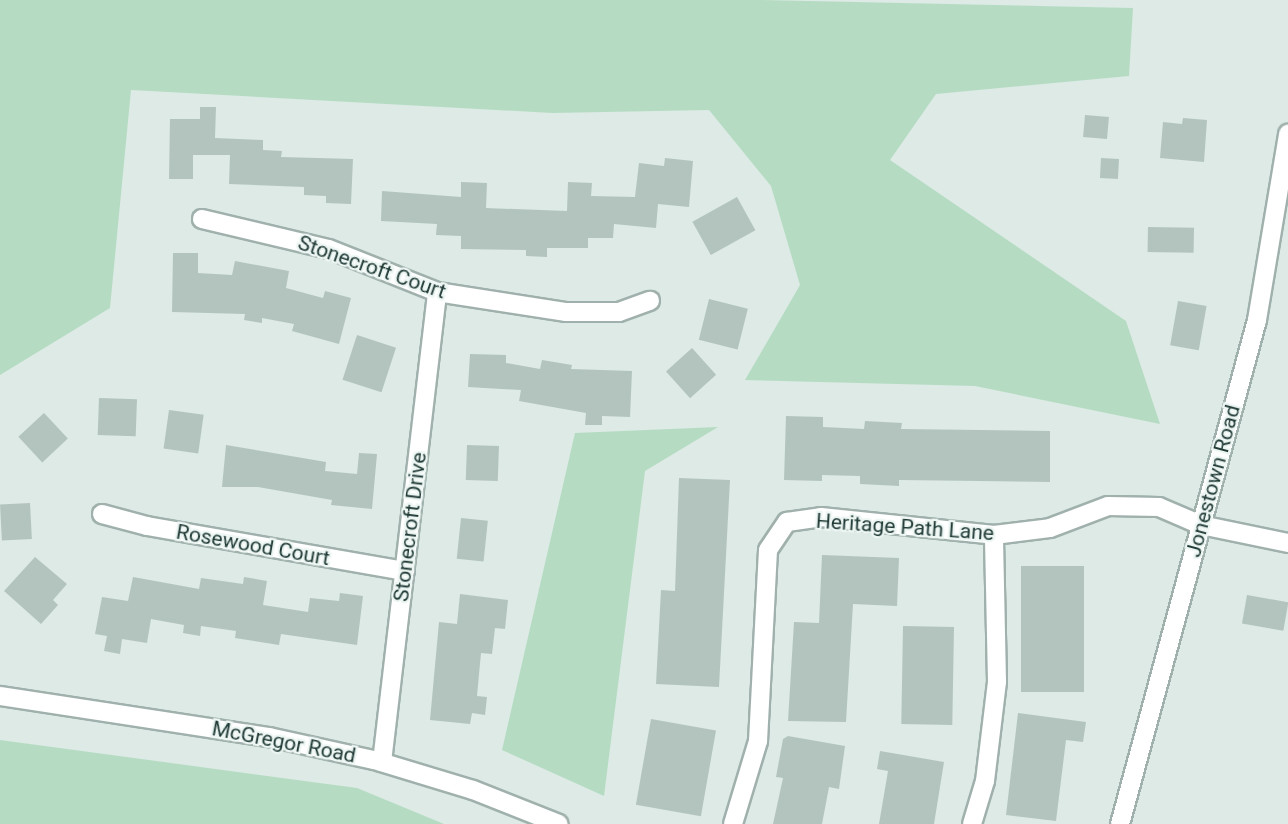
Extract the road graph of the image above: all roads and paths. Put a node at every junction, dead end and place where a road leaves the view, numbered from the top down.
1 (1288, 134) edge
2 (202, 219) dead end
3 (437, 292) junction
4 (650, 301) dead end
5 (102, 514) dead end
6 (1201, 525) junction
7 (994, 535) junction
8 (1288, 543) edge
9 (405, 571) junction
10 (0, 696) edge
11 (382, 762) junction
12 (559, 824) edge
13 (733, 824) edge
14 (972, 824) edge
15 (1120, 824) edge

1 - 6 street, Jonestown Road
2 - 3 street, Stonecroft Court
3 - 4 street, Stonecroft Court
3 - 9 street, Stonecroft Drive
5 - 9 street, Rosewood Court
6 - 7 street, Heritage Path Lane
6 - 8 street, Heritage Path Lane
6 - 15 street, Jonestown Road
7 - 13 street, Heritage Path Lane
7 - 14 street
9 - 11 street, Stonecroft Drive
10 - 11 street, McGregor Road
11 - 12 street, McGregor Road

